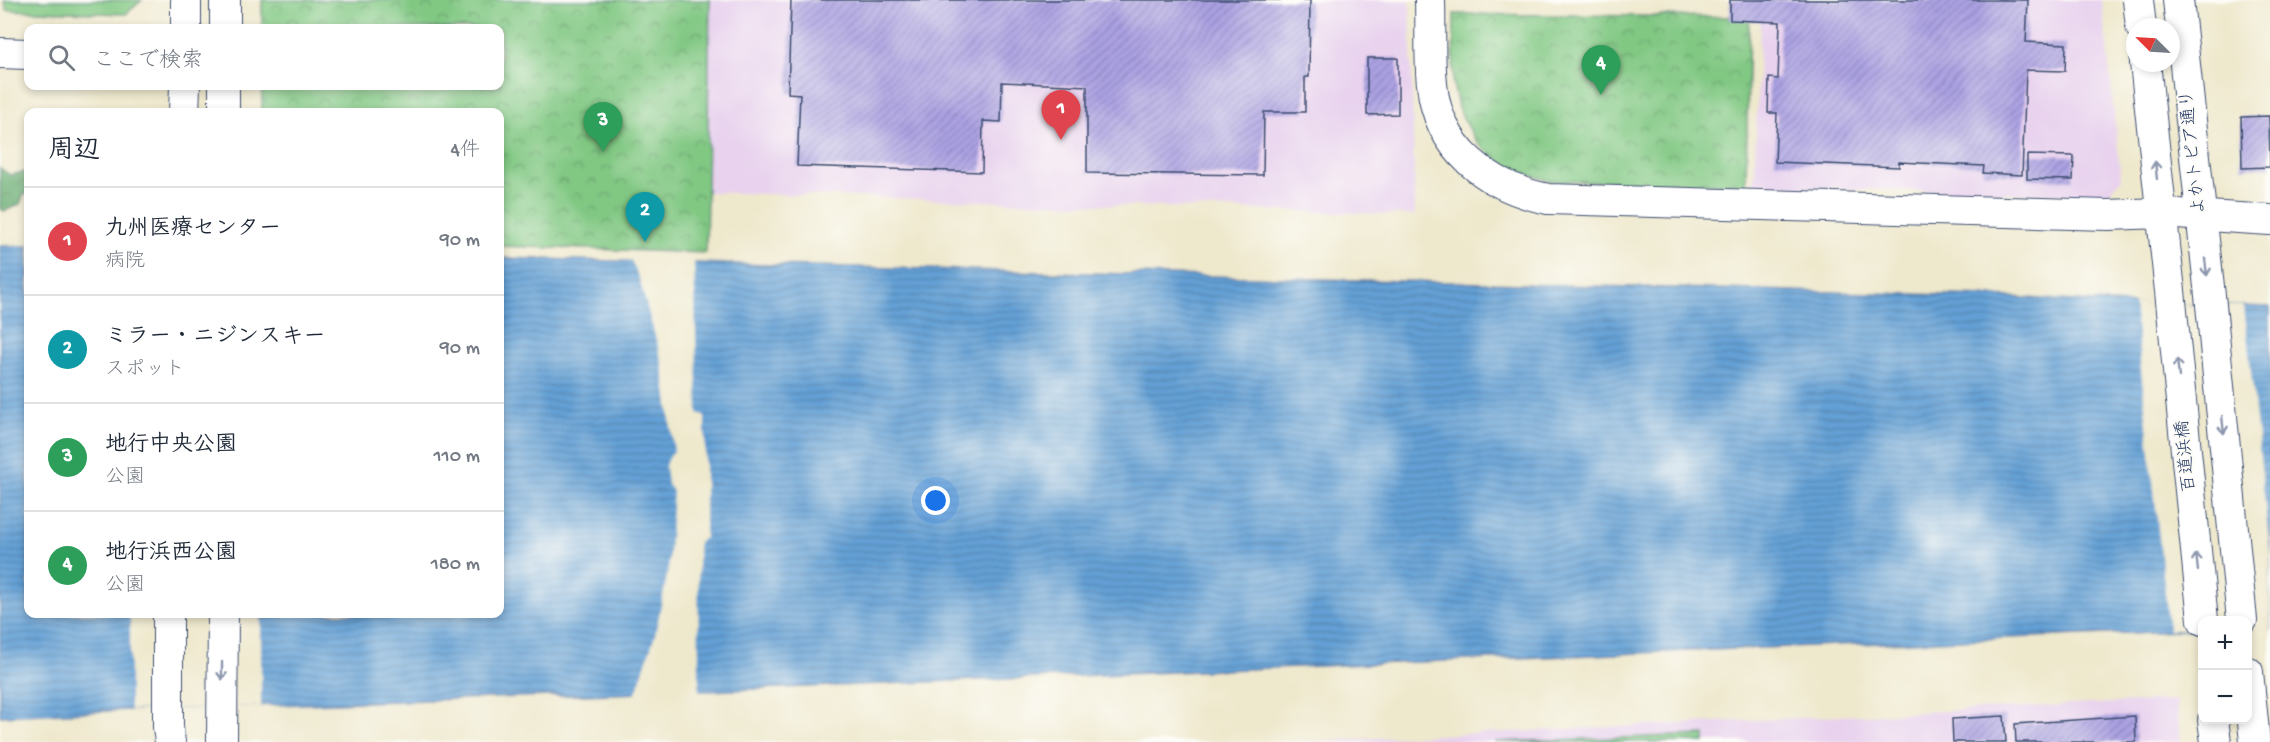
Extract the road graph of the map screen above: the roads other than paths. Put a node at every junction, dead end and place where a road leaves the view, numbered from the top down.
1 (186, 0) edge
2 (225, 0) edge
3 (1430, 0) edge
4 (2138, 0) edge
5 (2178, 0) edge
6 (2140, 18) edge
7 (186, 24) edge
8 (225, 24) edge
9 (0, 53) edge
10 (24, 54) edge
11 (2146, 72) edge
12 (185, 90) edge
13 (224, 90) edge
14 (184, 108) edge
15 (224, 108) edge
16 (2160, 213) junction
17 (2200, 217) junction
18 (2270, 220) edge
19 (2202, 616) edge
20 (2242, 616) edge
21 (168, 618) edge
22 (222, 618) edge
23 (2252, 716) edge
24 (2214, 724) edge
25 (169, 734) edge
26 (222, 735) edge
27 (2216, 742) edge
28 (2255, 742) edge

1 - 7 street
2 - 8 street
3 - 16 street
4 - 6 street
5 - 17 street, よかトピア通り
9 - 10 street
16 -> 11 street
12 - 14 street
13 - 15 street
16 - 17 street
19 -> 16 street, 百道浜橋
17 - 18 street
17 -> 20 street, よかトピア通り
21 - 25 street
22 -> 26 street
23 - 28 street
24 - 27 street

